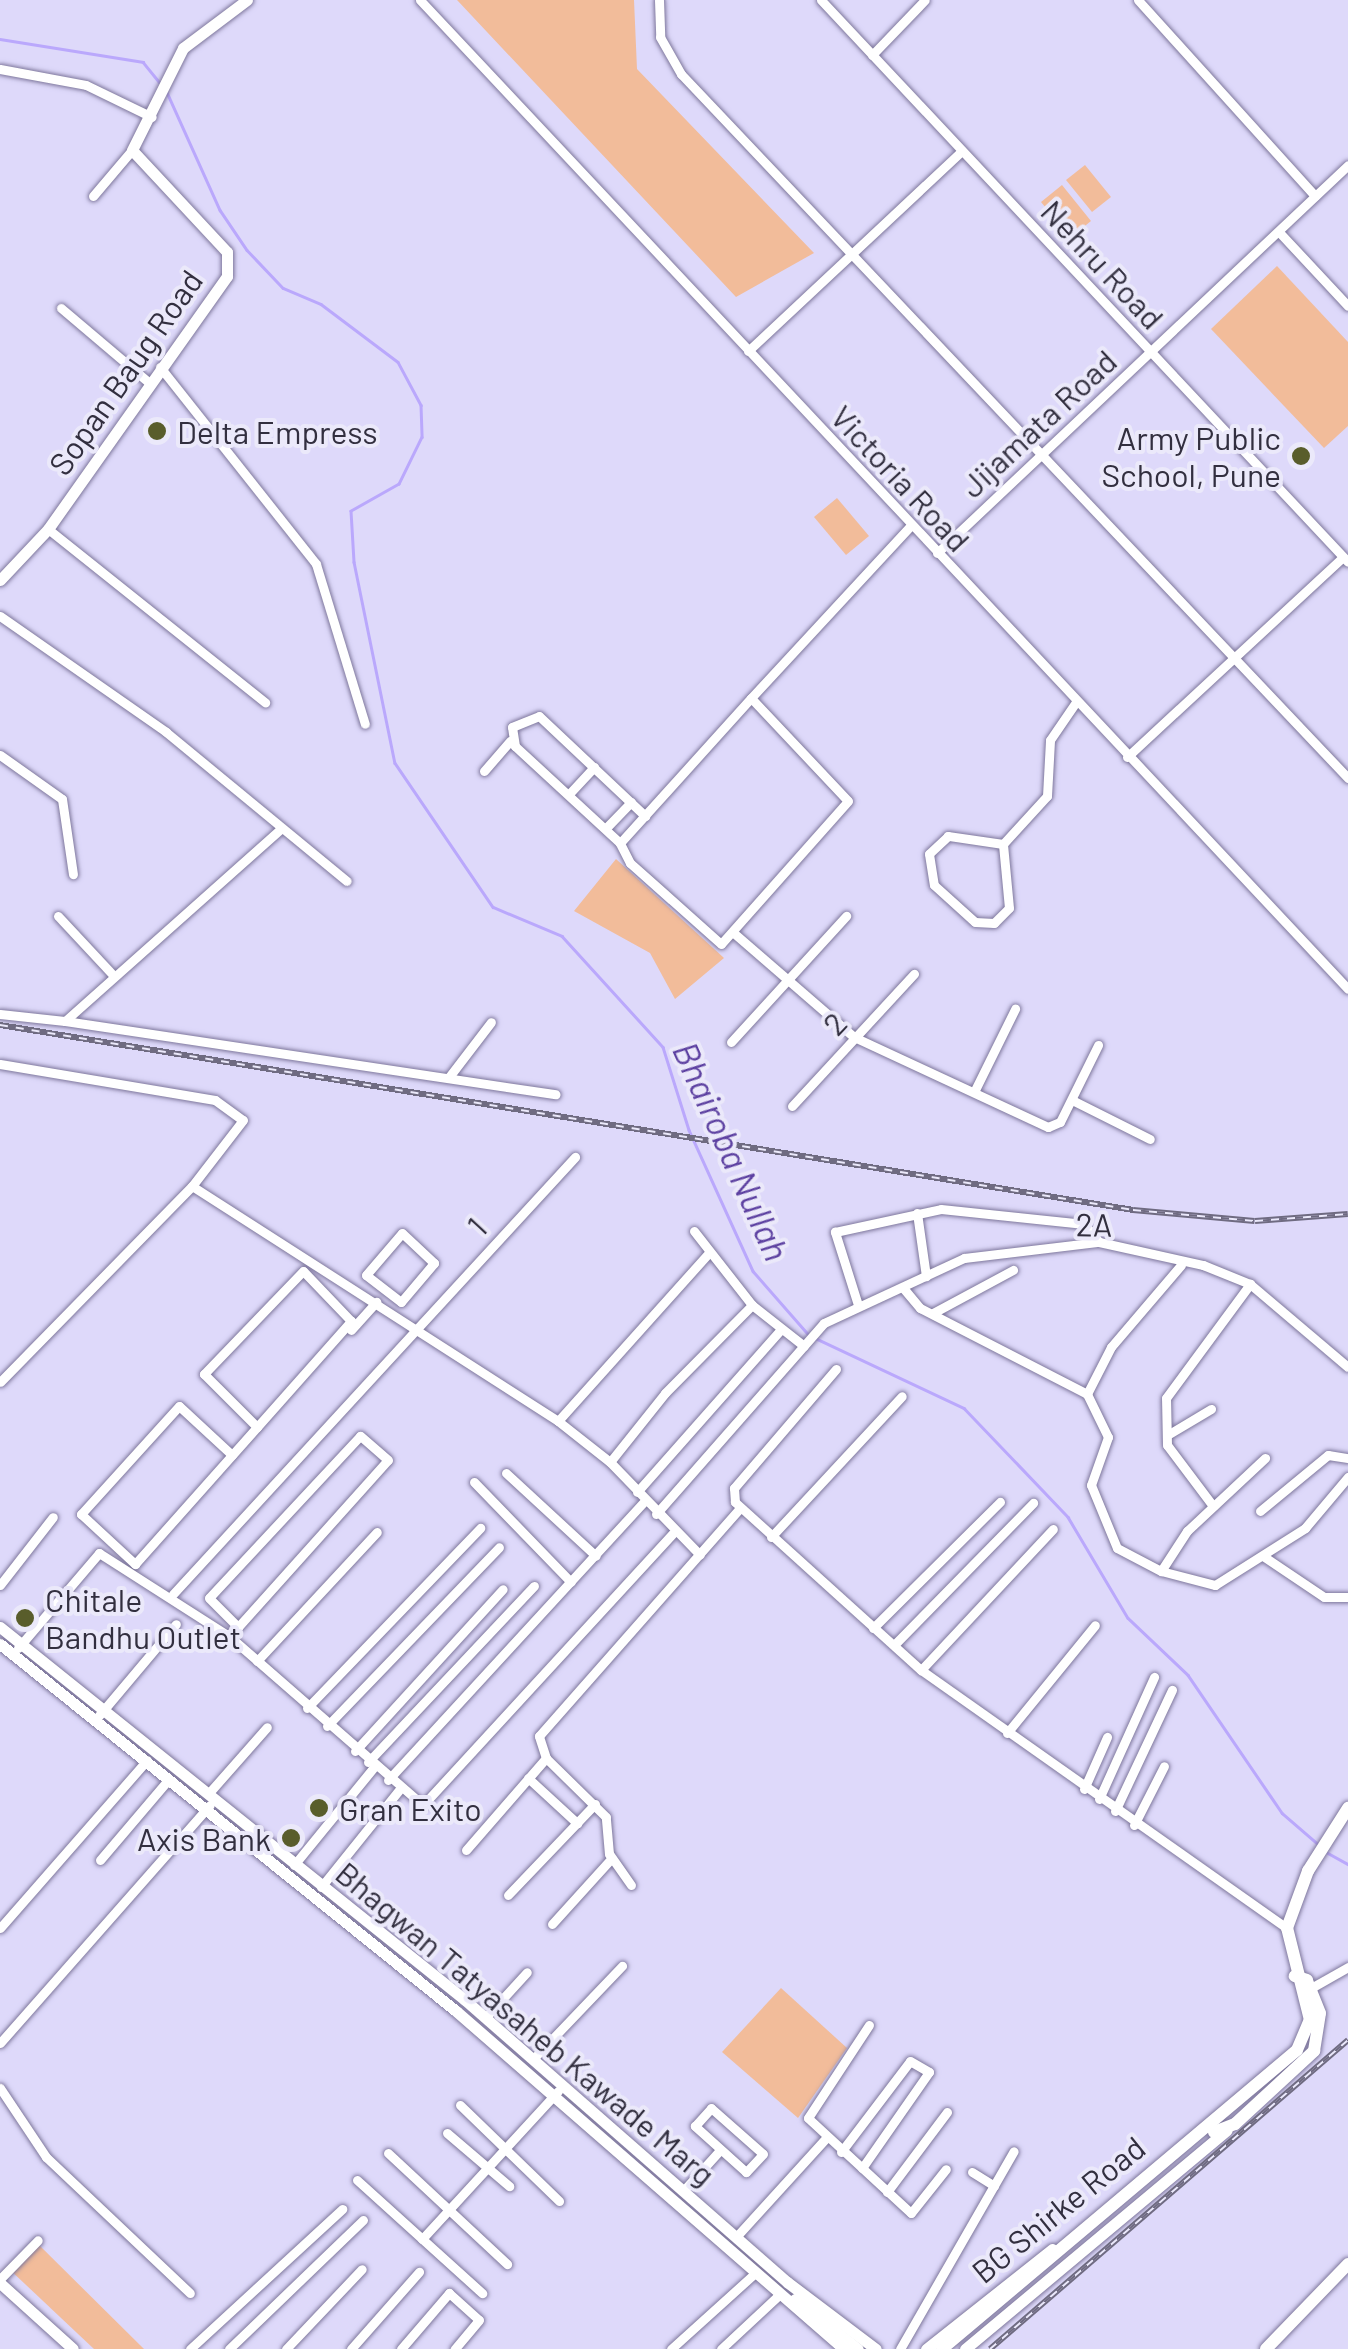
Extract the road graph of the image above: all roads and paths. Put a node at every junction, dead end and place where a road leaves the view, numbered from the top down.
1 (247, 0) edge
2 (420, 0) edge
3 (659, 0) edge
4 (821, 0) edge
5 (925, 0) edge
6 (1138, 0) edge
7 (872, 54) junction
8 (0, 69) edge
9 (154, 111) junction
10 (132, 150) junction
11 (962, 151) junction
12 (1348, 166) edge
13 (92, 196) dead end
14 (1316, 196) junction
15 (1279, 232) junction
16 (853, 253) junction
17 (1348, 306) edge
18 (61, 308) dead end
19 (748, 351) junction
20 (1151, 352) junction
21 (158, 365) junction
22 (147, 382) junction
23 (1042, 454) junction
24 (911, 525) junction
25 (48, 529) junction
26 (937, 553) junction
27 (1345, 559) edge
28 (0, 580) edge
29 (0, 616) edge
30 (1233, 658) junction
31 (751, 698) junction
32 (265, 702) dead end
33 (1076, 702) junction
34 (365, 724) dead end
35 (510, 741) junction
36 (0, 756) edge
37 (1128, 757) junction
38 (594, 766) junction
39 (484, 771) dead end
40 (1348, 778) edge
41 (570, 794) junction
42 (631, 802) junction
43 (645, 816) junction
44 (606, 828) junction
45 (279, 830) junction
46 (620, 843) junction
47 (1003, 844) junction
48 (73, 874) dead end
49 (348, 881) dead end
50 (58, 916) dead end
51 (846, 916) dead end
52 (735, 934) junction
53 (113, 974) junction
54 (914, 974) dead end
55 (787, 980) junction
56 (1348, 990) edge
57 (1015, 1009) dead end
58 (0, 1014) edge
59 (65, 1021) junction
60 (490, 1022) dead end
61 (854, 1038) junction
62 (731, 1042) dead end
63 (1098, 1045) dead end
64 (0, 1064) edge
65 (448, 1077) junction
66 (974, 1092) junction
67 (556, 1094) dead end
68 (1072, 1100) junction
69 (792, 1106) dead end
70 (1150, 1138) dead end
71 (575, 1157) dead end
72 (192, 1186) junction
73 (917, 1213) junction
74 (694, 1231) dead end
75 (1099, 1242) junction
76 (708, 1254) junction
77 (1181, 1265) junction
78 (1013, 1270) dead end
79 (926, 1276) junction
80 (375, 1284) junction
81 (1250, 1284) junction
82 (904, 1288) junction
83 (365, 1296) junction
84 (376, 1302) junction
85 (752, 1305) junction
86 (858, 1305) junction
87 (932, 1314) junction
88 (781, 1328) junction
89 (414, 1330) junction
90 (805, 1344) junction
91 (1348, 1366) edge
92 (836, 1369) dead end
93 (0, 1382) edge
94 (1087, 1394) junction
95 (902, 1396) dead end
96 (1211, 1409) dead end
97 (558, 1421) junction
98 (257, 1428) junction
99 (1169, 1434) junction
100 (232, 1455) junction
101 (1265, 1458) dead end
102 (1348, 1458) edge
103 (610, 1462) junction
104 (506, 1473) dead end
105 (1348, 1477) edge
106 (474, 1482) dead end
107 (638, 1492) junction
108 (645, 1501) junction
109 (1000, 1502) dead end
110 (1033, 1503) dead end
111 (1214, 1506) junction
112 (740, 1508) junction
113 (1260, 1511) dead end
114 (656, 1514) junction
115 (52, 1517) dead end
116 (480, 1528) dead end
117 (1053, 1529) dead end
118 (377, 1532) dead end
119 (673, 1533) junction
120 (772, 1537) junction
121 (110, 1541) junction
122 (498, 1546) dead end
123 (100, 1553) junction
124 (700, 1555) junction
125 (596, 1556) junction
126 (1262, 1556) junction
127 (132, 1571) junction
128 (1161, 1571) junction
129 (572, 1582) junction
130 (0, 1585) edge
131 (534, 1586) dead end
132 (503, 1589) dead end
133 (172, 1594) junction
134 (1348, 1597) edge
135 (176, 1624) dead end
136 (1095, 1625) dead end
137 (238, 1626) junction
138 (0, 1627) edge
139 (873, 1628) junction
140 (229, 1636) junction
141 (0, 1644) edge
142 (894, 1645) junction
143 (18, 1649) junction
144 (257, 1661) junction
145 (922, 1670) junction
146 (1154, 1678) dead end
147 (1172, 1690) dead end
148 (308, 1708) junction
149 (100, 1714) junction
150 (327, 1726) junction
151 (268, 1728) dead end
152 (1007, 1733) junction
153 (1107, 1738) dead end
154 (355, 1750) junction
155 (546, 1758) junction
156 (147, 1760) junction
157 (371, 1764) junction
158 (1164, 1766) dead end
159 (169, 1778) junction
160 (528, 1778) junction
161 (388, 1780) junction
162 (1084, 1788) junction
163 (400, 1790) junction
164 (1099, 1799) junction
165 (210, 1801) junction
166 (595, 1804) junction
167 (1348, 1808) edge
168 (1114, 1811) junction
169 (576, 1823) junction
170 (1134, 1825) junction
171 (466, 1850) dead end
172 (100, 1860) dead end
173 (611, 1860) junction
174 (290, 1871) junction
175 (630, 1885) dead end
176 (321, 1886) junction
177 (508, 1895) dead end
178 (552, 1924) dead end
179 (0, 1928) edge
180 (1287, 1928) junction
181 (398, 1947) junction
182 (390, 1958) junction
183 (622, 1966) dead end
184 (1348, 1966) edge
185 (527, 1972) dead end
186 (1295, 1976) junction
187 (1311, 1988) junction
188 (485, 2018) junction
189 (868, 2025) dead end
190 (1314, 2034) junction
191 (0, 2043) edge
192 (533, 2059) junction
193 (0, 2088) edge
194 (560, 2094) junction
195 (460, 2105) dead end
196 (1224, 2111) junction
197 (947, 2112) dead end
198 (1223, 2125) junction
199 (447, 2133) dead end
200 (826, 2138) junction
201 (504, 2148) junction
202 (720, 2150) junction
203 (842, 2152) junction
204 (1014, 2152) dead end
205 (388, 2153) dead end
206 (486, 2167) junction
207 (862, 2168) junction
208 (946, 2169) dead end
209 (972, 2172) dead end
210 (357, 2180) dead end
211 (509, 2186) dead end
212 (994, 2186) junction
213 (683, 2191) junction
214 (887, 2192) junction
215 (559, 2200) dead end
216 (342, 2208) dead end
217 (450, 2209) junction
218 (362, 2220) dead end
219 (736, 2237) junction
220 (422, 2239) junction
221 (38, 2240) dead end
222 (507, 2264) dead end
223 (1348, 2264) edge
224 (362, 2269) dead end
225 (419, 2272) dead end
226 (755, 2273) junction
227 (0, 2281) edge
228 (482, 2292) dead end
229 (190, 2293) dead end
230 (779, 2294) junction
231 (73, 2349) edge
232 (190, 2349) edge
233 (229, 2349) edge
234 (286, 2349) edge
235 (351, 2349) edge
236 (401, 2349) edge
237 (455, 2349) edge
238 (671, 2349) edge
239 (721, 2349) edge
240 (844, 2349) edge
241 (858, 2349) edge
242 (876, 2349) edge
243 (900, 2349) edge
244 (926, 2349) edge
245 (942, 2349) edge
246 (952, 2349) edge
247 (964, 2349) edge
248 (1266, 2349) edge

1 - 9 street
2 - 19 street, Victoria Road
3 - 16 street
4 - 7 street, Nehru Road
5 - 7 street
6 - 14 street
7 - 11 street, Nehru Road
8 - 9 street
9 - 10 street
10 - 13 street
10 - 21 street, Sopan Baug Road
11 - 16 street
11 - 20 street, Nehru Road
12 - 14 street, Jijamata Road
14 - 15 street, Jijamata Road
15 - 17 street
15 - 20 street, Jijamata Road
16 - 19 street
16 - 23 street
18 - 22 street
19 - 24 street, Victoria Road
20 - 23 street, Jijamata Road
20 - 27 street, Nehru Road
21 - 22 street, Sopan Baug Road
21 - 34 street
22 - 25 street, Sopan Baug Road
23 - 26 street, Jijamata Road
23 - 30 street
24 - 26 street, Victoria Road
24 - 31 street
25 - 28 street, Sopan Baug Road
25 - 32 street
26 - 33 street, Victoria Road
27 - 30 street
29 - 45 street
30 - 37 street
30 - 40 street
31 - 43 street
31 - 52 street
33 - 37 street, Victoria Road
33 - 47 street
35 - 38 street
35 - 39 street
35 - 41 street
36 - 48 street
37 - 56 street, Victoria Road
38 - 41 street
38 - 42 street
41 - 44 street
42 - 43 street
42 - 44 street
43 - 46 street
44 - 46 street
45 - 49 street
45 - 53 street
46 - 52 street
47 - 47 street
50 - 53 street
51 - 55 street
52 - 55 street
53 - 59 street
54 - 61 street, 2
55 - 61 street
55 - 62 street
57 - 66 street
58 - 59 street
59 - 65 street
60 - 65 street
61 - 66 street
61 - 69 street, 2
63 - 68 street
64 - 72 street
65 - 67 street
66 - 68 street
68 - 70 street
71 - 89 street, 1
72 - 83 street
72 - 93 street
73 - 75 street
73 - 79 street
73 - 86 street
74 - 76 street
75 - 77 street, 2A
75 - 79 street, 2A
76 - 85 street
76 - 97 street
77 - 81 street, 2A
77 - 94 street
78 - 87 street
79 - 82 street, 2A
80 - 80 street
80 - 83 street
81 - 91 street, 2A
81 - 99 street
82 - 86 street, 2A
82 - 87 street
83 - 84 street
84 - 89 street
84 - 127 street
85 - 88 street
85 - 103 street
86 - 90 street, 2A
87 - 94 street
88 - 90 street
88 - 107 street
89 - 97 street
89 - 133 street, 1
90 - 114 street, 2A
92 - 112 street
94 - 128 street
95 - 120 street
96 - 99 street
97 - 103 street
98 - 98 street
98 - 100 street
99 - 111 street
100 - 121 street
100 - 121 street
101 - 111 street
102 - 113 street
103 - 107 street
104 - 125 street
105 - 126 street
106 - 129 street
107 - 108 street
108 - 114 street
108 - 125 street
109 - 139 street
110 - 142 street
111 - 128 street
112 - 120 street
112 - 124 street
114 - 119 street
115 - 130 street
116 - 148 street
117 - 145 street
118 - 144 street
119 - 124 street
119 - 163 street
120 - 139 street
121 - 123 street
122 - 150 street
123 - 127 street
123 - 143 street
124 - 155 street
125 - 129 street
126 - 128 street
126 - 134 street
127 - 133 street
129 - 161 street
131 - 157 street
132 - 154 street
133 - 140 street
135 - 149 street
136 - 152 street
137 - 137 street
137 - 140 street
138 - 143 street, Bhagwan Tatyasaheb Kawade Marg
139 - 142 street
140 - 144 street
141 - 143 street, Bhagwan Tatyasaheb Kawade Marg
142 - 145 street
143 - 149 street, Bhagwan Tatyasaheb Kawade Marg
144 - 148 street
145 - 152 street
146 - 164 street
147 - 168 street
148 - 150 street
149 - 156 street, Bhagwan Tatyasaheb Kawade Marg
149 - 165 street, Bhagwan Tatyasaheb Kawade Marg
150 - 154 street
151 - 165 street
152 - 162 street
153 - 162 street
154 - 157 street
155 - 160 street
155 - 166 street
156 - 159 street, Bhagwan Tatyasaheb Kawade Marg
156 - 179 street
157 - 161 street
157 - 174 street
158 - 170 street
159 - 165 street, Bhagwan Tatyasaheb Kawade Marg
159 - 172 street
160 - 169 street
160 - 171 street
161 - 163 street
162 - 164 street
163 - 176 street
164 - 168 street
165 - 174 street, Bhagwan Tatyasaheb Kawade Marg
165 - 191 street
166 - 169 street
166 - 173 street
167 - 180 main road
168 - 170 street
169 - 177 street
170 - 180 street
173 - 175 street
173 - 178 street
174 - 176 street, Bhagwan Tatyasaheb Kawade Marg
174 - 182 street, Bhagwan Tatyasaheb Kawade Marg
176 - 181 street, Bhagwan Tatyasaheb Kawade Marg
180 - 186 main road
181 - 182 street
181 - 188 street, Bhagwan Tatyasaheb Kawade Marg
182 - 194 street, Bhagwan Tatyasaheb Kawade Marg
183 - 192 street
184 - 187 street
185 - 188 street
186 - 187 main road
186 - 190 main road
187 - 190 main road
188 - 192 street, Bhagwan Tatyasaheb Kawade Marg
189 - 200 street
190 - 196 main road
190 - 198 main road
192 - 194 street, Bhagwan Tatyasaheb Kawade Marg
193 - 229 street
194 - 201 street
194 - 213 street, Bhagwan Tatyasaheb Kawade Marg
194 - 226 street, Bhagwan Tatyasaheb Kawade Marg
194 - 241 street
195 - 201 street
196 - 198 main road
196 - 244 street, BG Shirke Road
197 - 214 street
198 - 245 main road
198 - 246 main road
198 - 247 street
199 - 206 street
200 - 203 street
200 - 219 street
201 - 206 street
201 - 215 street
202 - 202 street
202 - 213 street
203 - 207 street
203 - 207 street
204 - 212 street
205 - 217 street
206 - 211 street
206 - 217 street
207 - 214 street
208 - 214 street
209 - 212 street
210 - 220 street
212 - 243 street
213 - 219 street, Bhagwan Tatyasaheb Kawade Marg
216 - 232 street
217 - 220 street
217 - 222 street
218 - 233 street
219 - 242 street, Bhagwan Tatyasaheb Kawade Marg
220 - 228 street
221 - 227 street
223 - 248 main road
224 - 234 street
225 - 235 street
226 - 230 street, Bhagwan Tatyasaheb Kawade Marg
226 - 238 street
227 - 231 street
230 - 239 street
230 - 240 street, Bhagwan Tatyasaheb Kawade Marg
236 - 237 street

